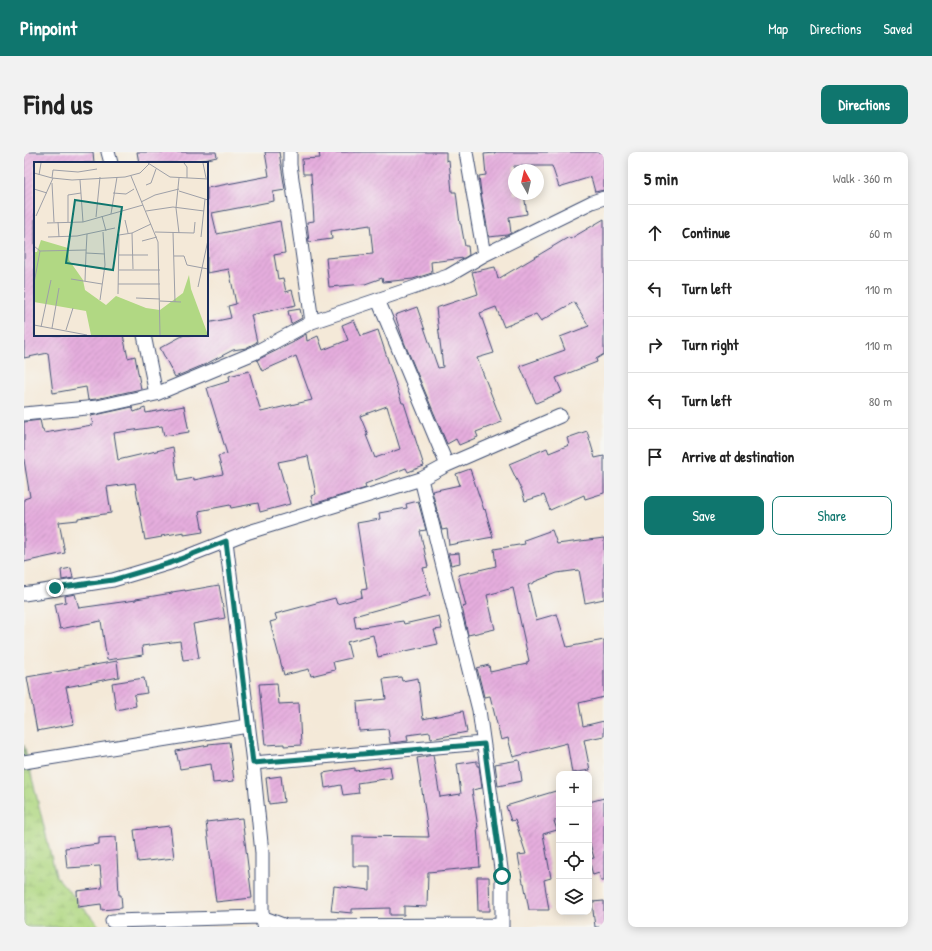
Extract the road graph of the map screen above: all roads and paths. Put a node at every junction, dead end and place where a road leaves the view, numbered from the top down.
1 (108, 152) edge
2 (290, 152) edge
3 (466, 152) edge
4 (110, 162) edge
5 (604, 198) edge
6 (484, 255) junction
7 (378, 300) junction
8 (312, 322) junction
9 (144, 336) edge
10 (156, 394) junction
11 (24, 414) edge
12 (560, 416) dead end
13 (446, 465) junction
14 (421, 479) junction
15 (226, 541) junction
16 (24, 594) edge
17 (248, 726) junction
18 (484, 744) junction
19 (24, 762) edge
20 (253, 763) junction
21 (112, 921) dead end
22 (262, 922) edge
23 (502, 926) edge

1 - 4 street
2 - 8 street
3 - 6 street
5 - 6 street
6 - 7 street
7 - 8 street
7 - 13 street
8 - 10 street
9 - 10 street
10 - 11 street
12 - 13 street
13 - 14 street
14 - 15 street
14 - 18 street
15 - 16 street
15 - 17 street
17 - 19 street
17 - 20 street
18 - 20 street
18 - 23 street
20 - 22 street
21 - 22 street
22 - 23 street

